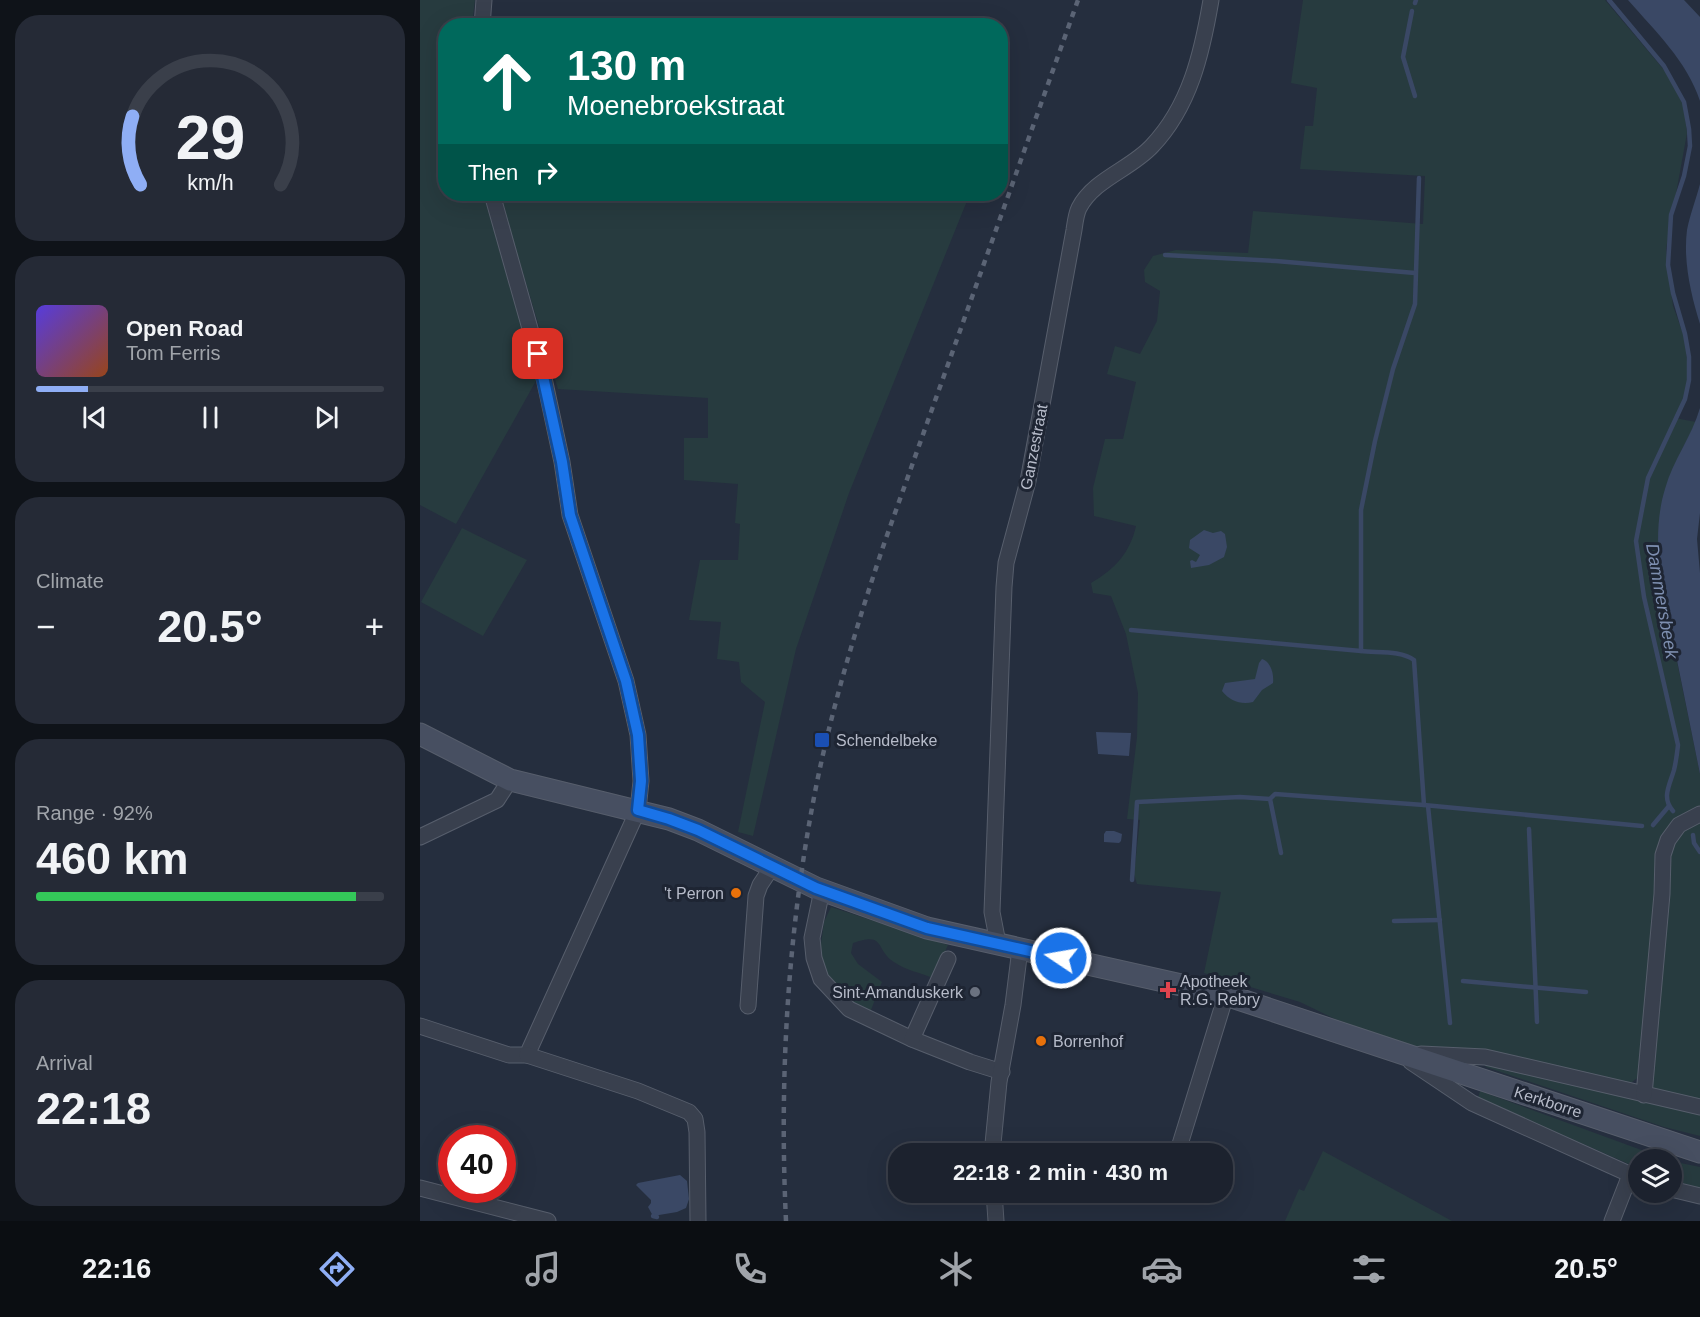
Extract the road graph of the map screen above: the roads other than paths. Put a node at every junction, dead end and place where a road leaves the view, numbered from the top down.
1 (484, 0) edge
2 (1211, 0) edge
3 (483, 18) edge
4 (494, 201) edge
5 (420, 734) edge
6 (510, 780) junction
7 (638, 810) junction
8 (1700, 814) edge
9 (420, 837) edge
10 (772, 867) junction
11 (822, 890) junction
12 (998, 943) junction
13 (1020, 949) junction
14 (948, 959) dead end
15 (1226, 995) junction
16 (748, 1006) dead end
17 (420, 1026) edge
18 (912, 1039) junction
19 (1396, 1053) junction
20 (527, 1055) junction
21 (1002, 1072) junction
22 (1644, 1095) junction
23 (1700, 1107) edge
24 (993, 1143) edge
25 (1180, 1143) edge
26 (1700, 1152) edge
27 (1628, 1173) edge
28 (420, 1188) edge
29 (1628, 1188) edge
30 (1682, 1192) edge
31 (1700, 1196) edge
32 (995, 1203) edge
33 (694, 1220) edge
34 (548, 1221) edge
35 (996, 1221) edge
36 (1612, 1221) edge

1 - 3 street
2 - 12 street, Ganzestraat
4 - 7 street
5 - 6 street, Kerkborre
6 - 7 street, Kerkborre
6 - 9 street
7 - 10 street, Kerkborre
7 - 20 street
8 - 22 street
10 - 11 street, Kerkborre
10 - 16 street
11 - 12 street, Kerkborre
11 - 18 street
12 - 13 street, Kerkborre
13 - 15 street, Kerkborre
13 - 21 street
14 - 18 street
15 - 19 street, Kerkborre
15 - 25 street
17 - 20 street
18 - 21 street
19 - 22 street, Kerkborre
19 - 26 street, Kerkborre
19 - 27 street, Kerkborre
20 - 33 street
21 - 24 street
22 - 23 street, Kerkborre
28 - 34 street
29 - 36 street
30 - 31 street
32 - 35 street

